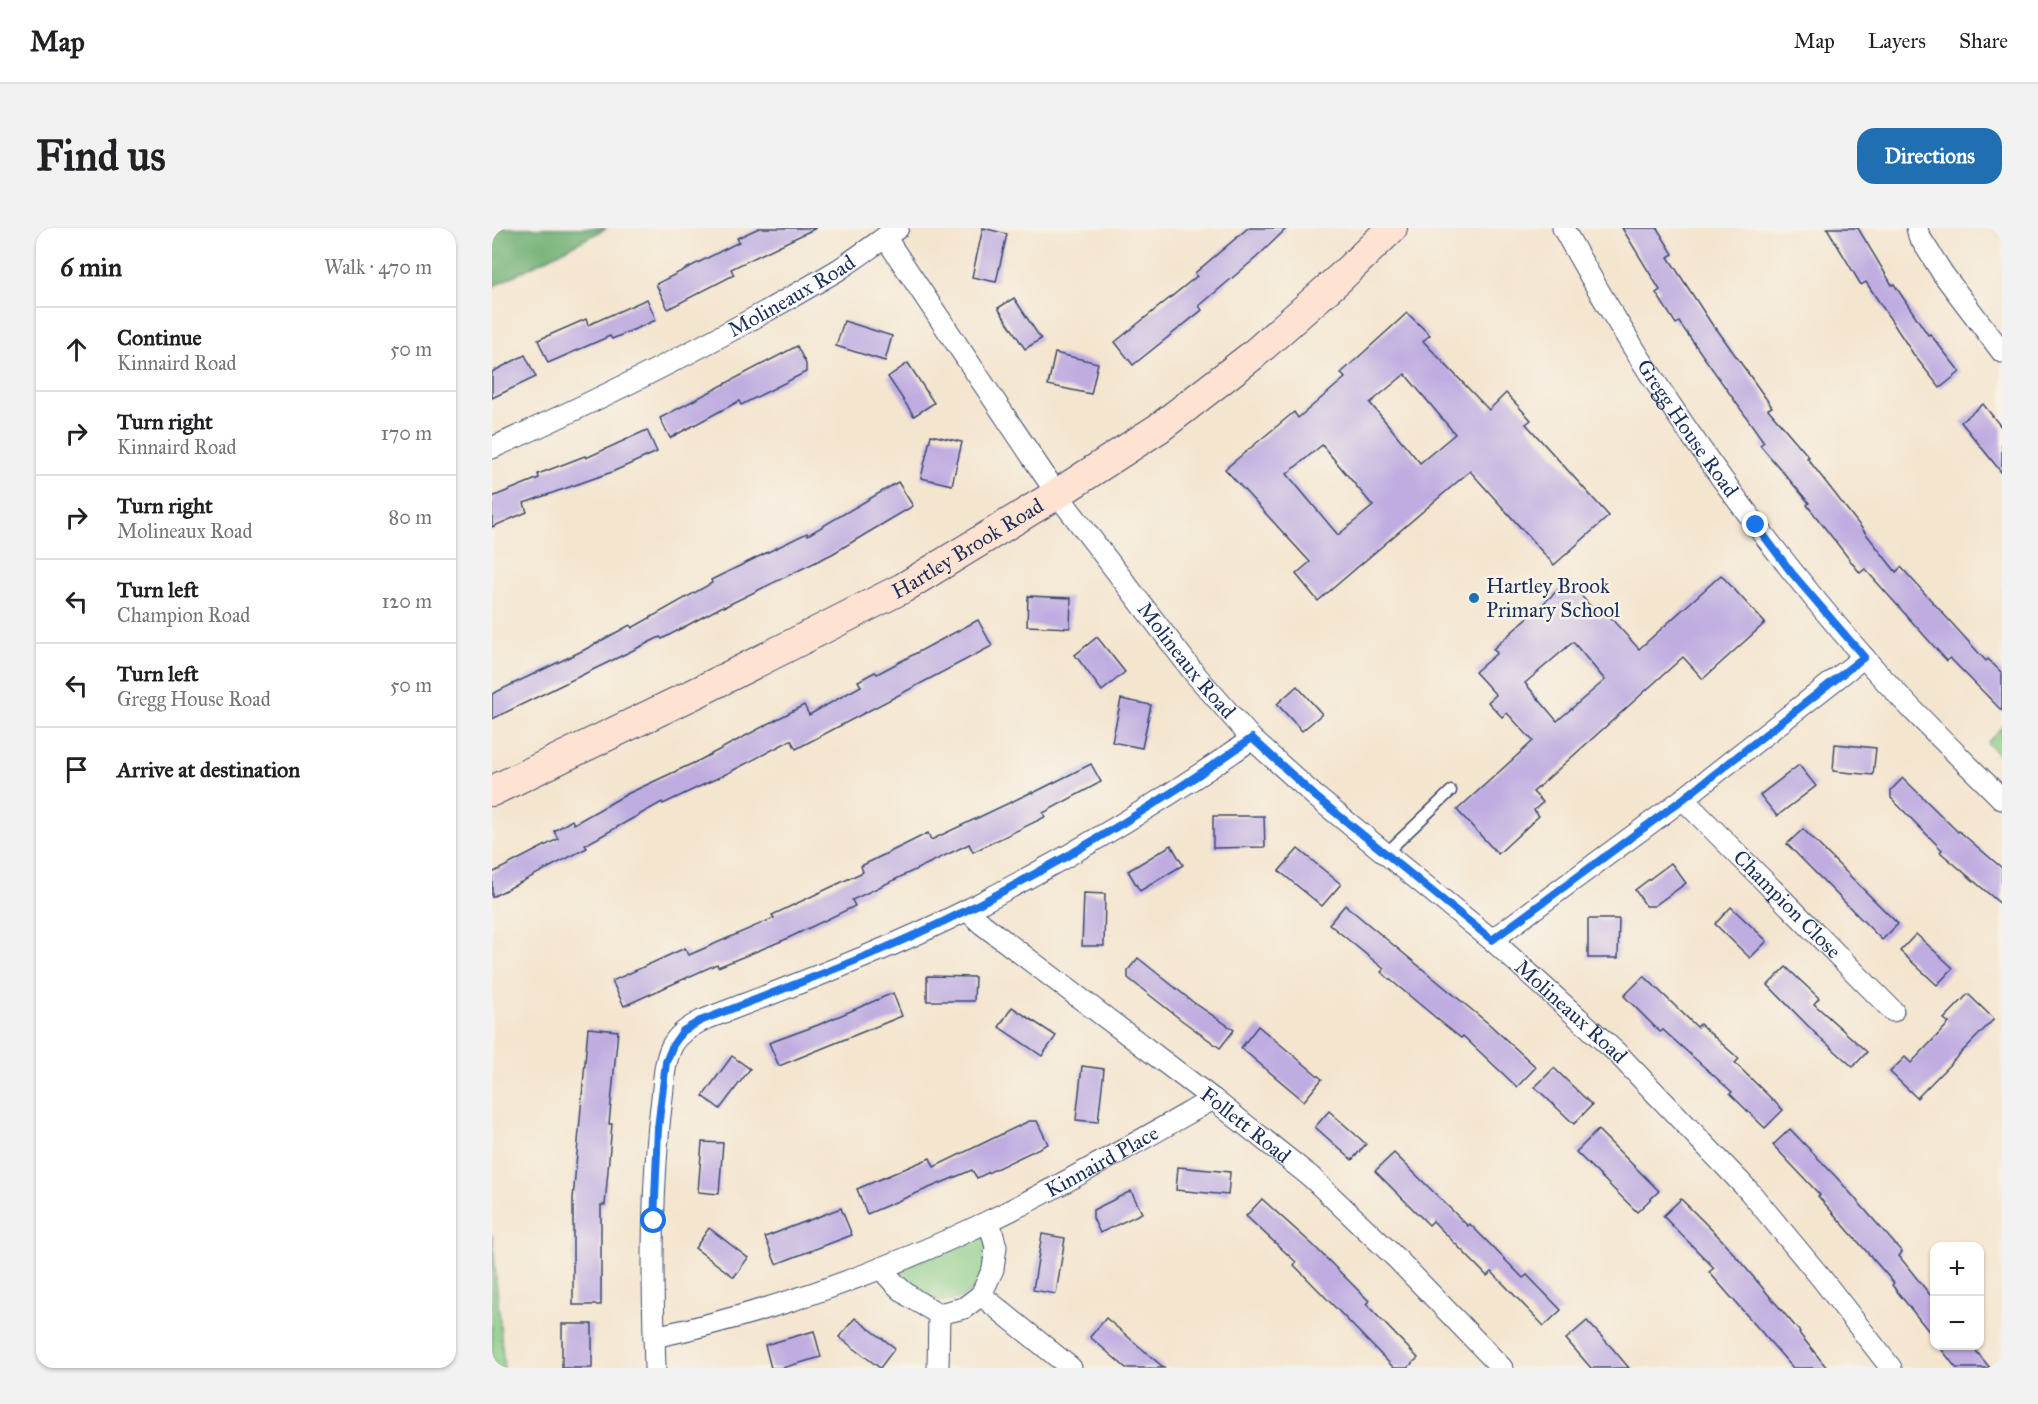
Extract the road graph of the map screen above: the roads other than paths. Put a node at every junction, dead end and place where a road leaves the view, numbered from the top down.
1 (1392, 228) edge
2 (1563, 228) edge
3 (1917, 228) edge
4 (891, 232) edge
5 (2002, 352) edge
6 (492, 448) edge
7 (1057, 494) junction
8 (1864, 657) junction
9 (1252, 738) junction
10 (492, 791) edge
11 (1451, 791) dead end
12 (1683, 799) junction
13 (2002, 799) edge
14 (1386, 854) junction
15 (967, 910) junction
16 (1492, 940) junction
17 (1893, 1011) dead end
18 (1213, 1099) junction
19 (989, 1221) junction
20 (881, 1268) junction
21 (981, 1295) junction
22 (939, 1314) junction
23 (654, 1336) junction
24 (655, 1368) edge
25 (938, 1368) edge
26 (1071, 1368) edge
27 (1502, 1368) edge
28 (1892, 1368) edge

1 - 7 street, Hartley Brook Road
2 - 8 street, Gregg House Road
3 - 5 street
4 - 6 street, Molineaux Road
4 - 7 street, Molineaux Road
7 - 9 street, Molineaux Road
7 - 10 street, Hartley Brook Road
8 - 12 street
8 - 13 street, Gregg House Road
9 - 14 street, Molineaux Road
9 - 15 street
11 - 14 lane
12 - 16 street
12 - 17 street, Champion Close
14 - 16 street, Molineaux Road
15 - 18 street, Follett Road
15 - 23 street
16 - 28 street, Molineaux Road
18 - 19 street, Kinnaird Place
18 - 27 street, Follett Road
19 - 20 street, Kinnaird Place
19 - 21 street
20 - 22 street
20 - 23 street, Kinnaird Place
21 - 22 street
21 - 26 street
22 - 25 street
23 - 24 street

